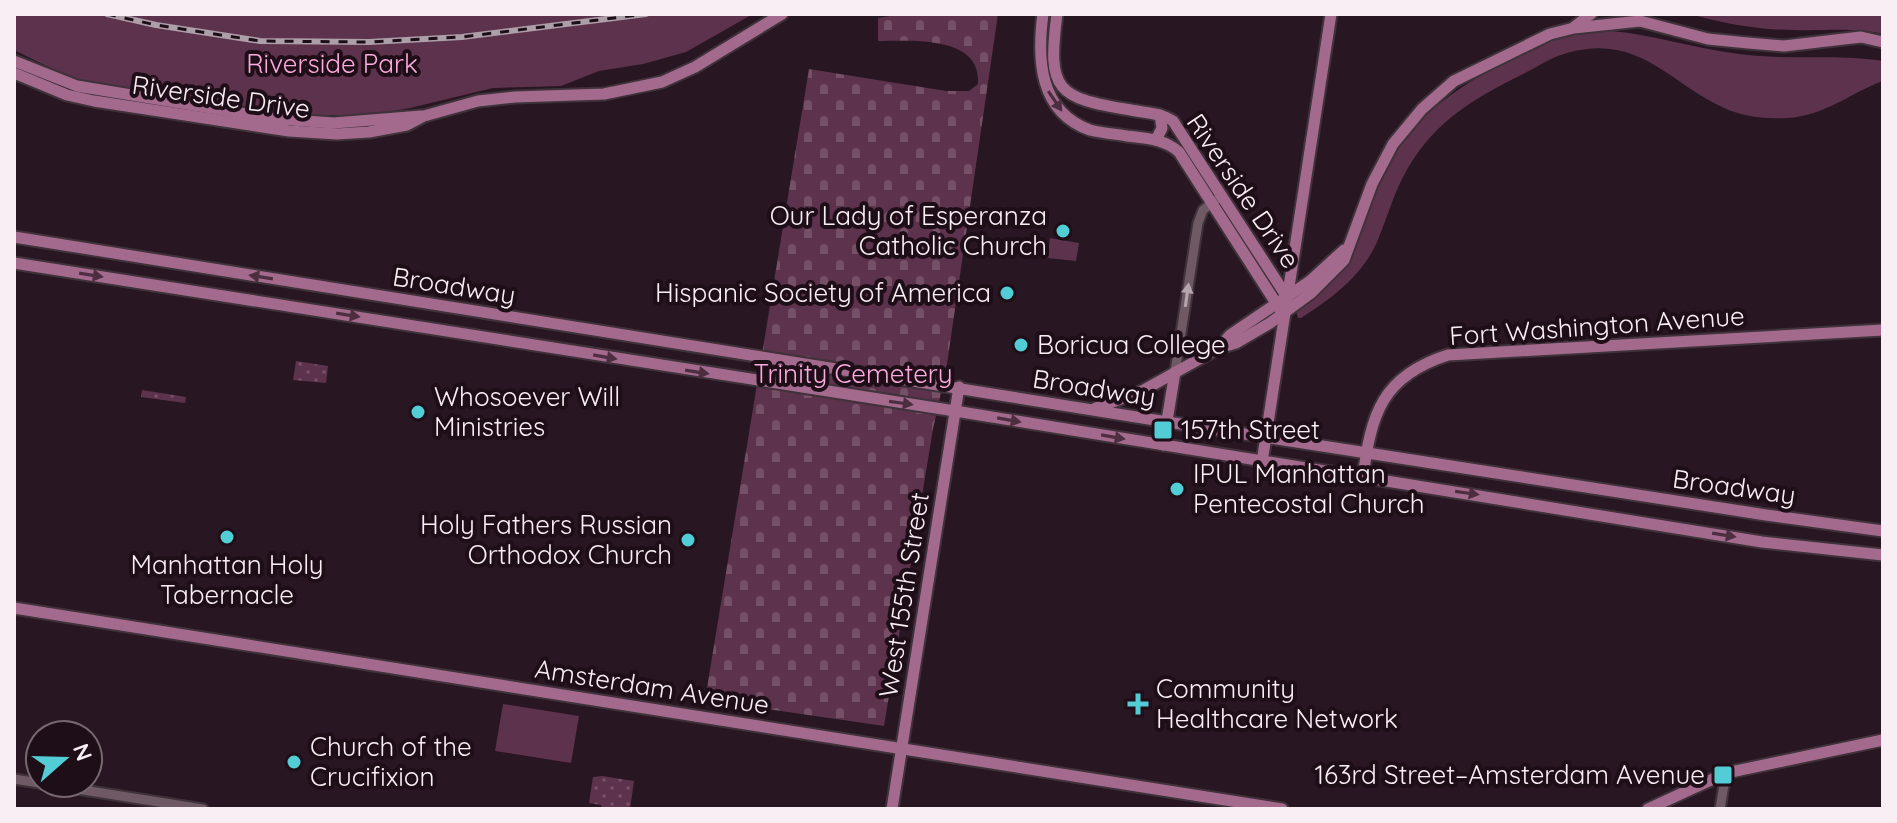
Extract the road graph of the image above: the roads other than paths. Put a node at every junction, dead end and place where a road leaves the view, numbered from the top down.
1 (782, 14) edge
2 (1043, 14) edge
3 (1057, 14) edge
4 (1331, 14) edge
5 (1591, 14) edge
6 (1625, 14) edge
7 (1640, 21) junction
8 (1574, 28) junction
9 (1883, 42) edge
10 (14, 61) edge
11 (14, 73) edge
12 (1097, 105) junction
13 (1160, 115) junction
14 (424, 116) junction
15 (1093, 131) junction
16 (1156, 140) junction
17 (1218, 198) junction
18 (14, 237) edge
19 (1350, 244) junction
20 (14, 263) edge
21 (1287, 297) junction
22 (1280, 309) junction
23 (1883, 330) edge
24 (1175, 372) junction
25 (959, 387) junction
26 (1092, 409) junction
27 (955, 411) junction
28 (1167, 421) junction
29 (1266, 437) junction
30 (1163, 445) junction
31 (1367, 452) junction
32 (1262, 462) junction
33 (1363, 477) junction
34 (1883, 531) edge
35 (1883, 555) edge
36 (14, 608) edge
37 (1883, 740) edge
38 (903, 748) junction
39 (1726, 773) junction
40 (14, 779) edge
41 (203, 809) edge
42 (892, 809) edge
43 (1282, 809) edge
44 (1648, 809) edge
45 (1720, 809) edge

1 - 14 main road, Riverside Drive
2 -> 15 main road, Riverside Drive
3 - 12 main road, Riverside Drive
4 - 21 main road
5 - 8 main road, Riverside Drive
6 - 7 main road
7 - 8 main road, Riverside Drive
7 - 9 main road, Riverside Drive
8 - 19 main road, Riverside Drive
10 - 14 main road, Riverside Drive
11 - 14 main road, Riverside Drive
12 - 13 main road, Riverside Drive
12 - 15 main road
13 - 16 main road
13 - 17 main road, Riverside Drive
15 - 16 main road, Riverside Drive
16 - 17 main road, Riverside Drive
17 - 21 main road, Riverside Drive
17 - 22 main road, Riverside Drive
24 -> 17 street
25 -> 18 main road, Broadway
19 - 21 main road, Riverside Drive
19 - 22 main road, Riverside Drive
20 -> 27 main road, Broadway
21 - 22 main road
22 - 24 main road
22 - 29 main road
23 - 31 main road, Fort Washington Avenue
24 - 26 main road
24 - 28 main road
25 - 26 main road, Broadway
25 - 27 main road, West 155th Street
26 - 28 main road, Broadway
27 -> 30 main road, Broadway
27 - 38 main road, West 155th Street
28 - 29 main road, Broadway
28 - 30 main road
29 - 31 main road, Broadway
29 - 32 main road
30 - 32 main road, Broadway
31 - 33 main road, Fort Washington Avenue
31 - 34 main road, Broadway
32 - 33 main road, Broadway
33 -> 35 main road, Broadway
36 - 38 main road, Amsterdam Avenue
37 - 39 main road
38 - 42 main road, West 155th Street
38 - 43 main road, Amsterdam Avenue
39 - 44 main road
39 - 45 street
40 - 41 street

